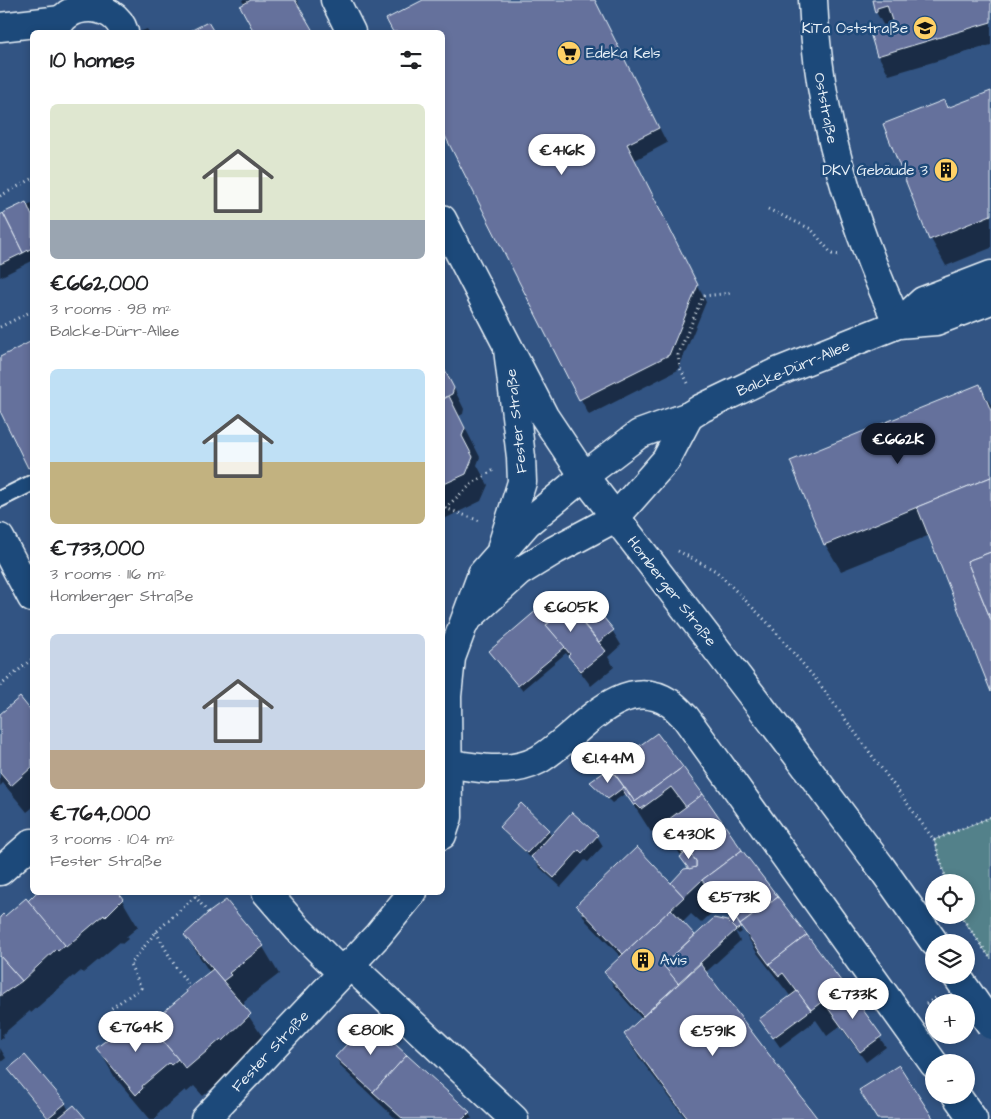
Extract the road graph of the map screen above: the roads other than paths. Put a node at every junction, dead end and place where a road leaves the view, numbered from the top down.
1 (335, 0) edge
2 (813, 0) edge
3 (58, 26) edge
4 (0, 28) edge
5 (123, 30) edge
6 (351, 30) edge
7 (445, 225) edge
8 (991, 275) edge
9 (991, 300) edge
10 (898, 324) junction
11 (508, 349) junction
12 (696, 412) junction
13 (584, 476) junction
14 (30, 484) edge
15 (0, 499) edge
16 (615, 518) junction
17 (0, 538) edge
18 (504, 540) junction
19 (30, 594) edge
20 (464, 622) junction
21 (447, 763) junction
22 (445, 826) edge
23 (30, 845) edge
24 (0, 871) edge
25 (269, 895) edge
26 (411, 895) edge
27 (928, 934) edge
28 (345, 968) junction
29 (962, 984) edge
30 (991, 1024) edge
31 (927, 1054) edge
32 (962, 1104) edge
33 (205, 1119) edge
34 (514, 1119) edge
35 (973, 1119) edge

1 - 6 street
2 - 10 street, Oststraße
3 - 4 street
3 - 5 street
7 - 11 street, Homberger Straße
8 - 10 street, Balcke-Dürr-Allee
9 - 10 street, Balcke-Dürr-Allee
10 - 12 street, Balcke-Dürr-Allee
11 - 13 street, Homberger Straße
11 - 18 street, Fester Straße
12 - 13 street, Balcke-Dürr-Allee
12 - 16 street
13 - 16 street, Homberger Straße
13 - 18 street, Fester Straße
14 - 15 lane
16 - 20 street, Fester Straße
16 - 27 street, Homberger Straße
17 - 19 street
18 - 20 street, Fester Straße
20 - 21 street, Fester Straße
21 - 22 street, Fester Straße
21 - 31 street
23 - 24 street
25 - 28 street
26 - 28 street, Fester Straße
28 - 33 street, Fester Straße
28 - 34 street
29 - 30 street, bridge
32 - 35 street

